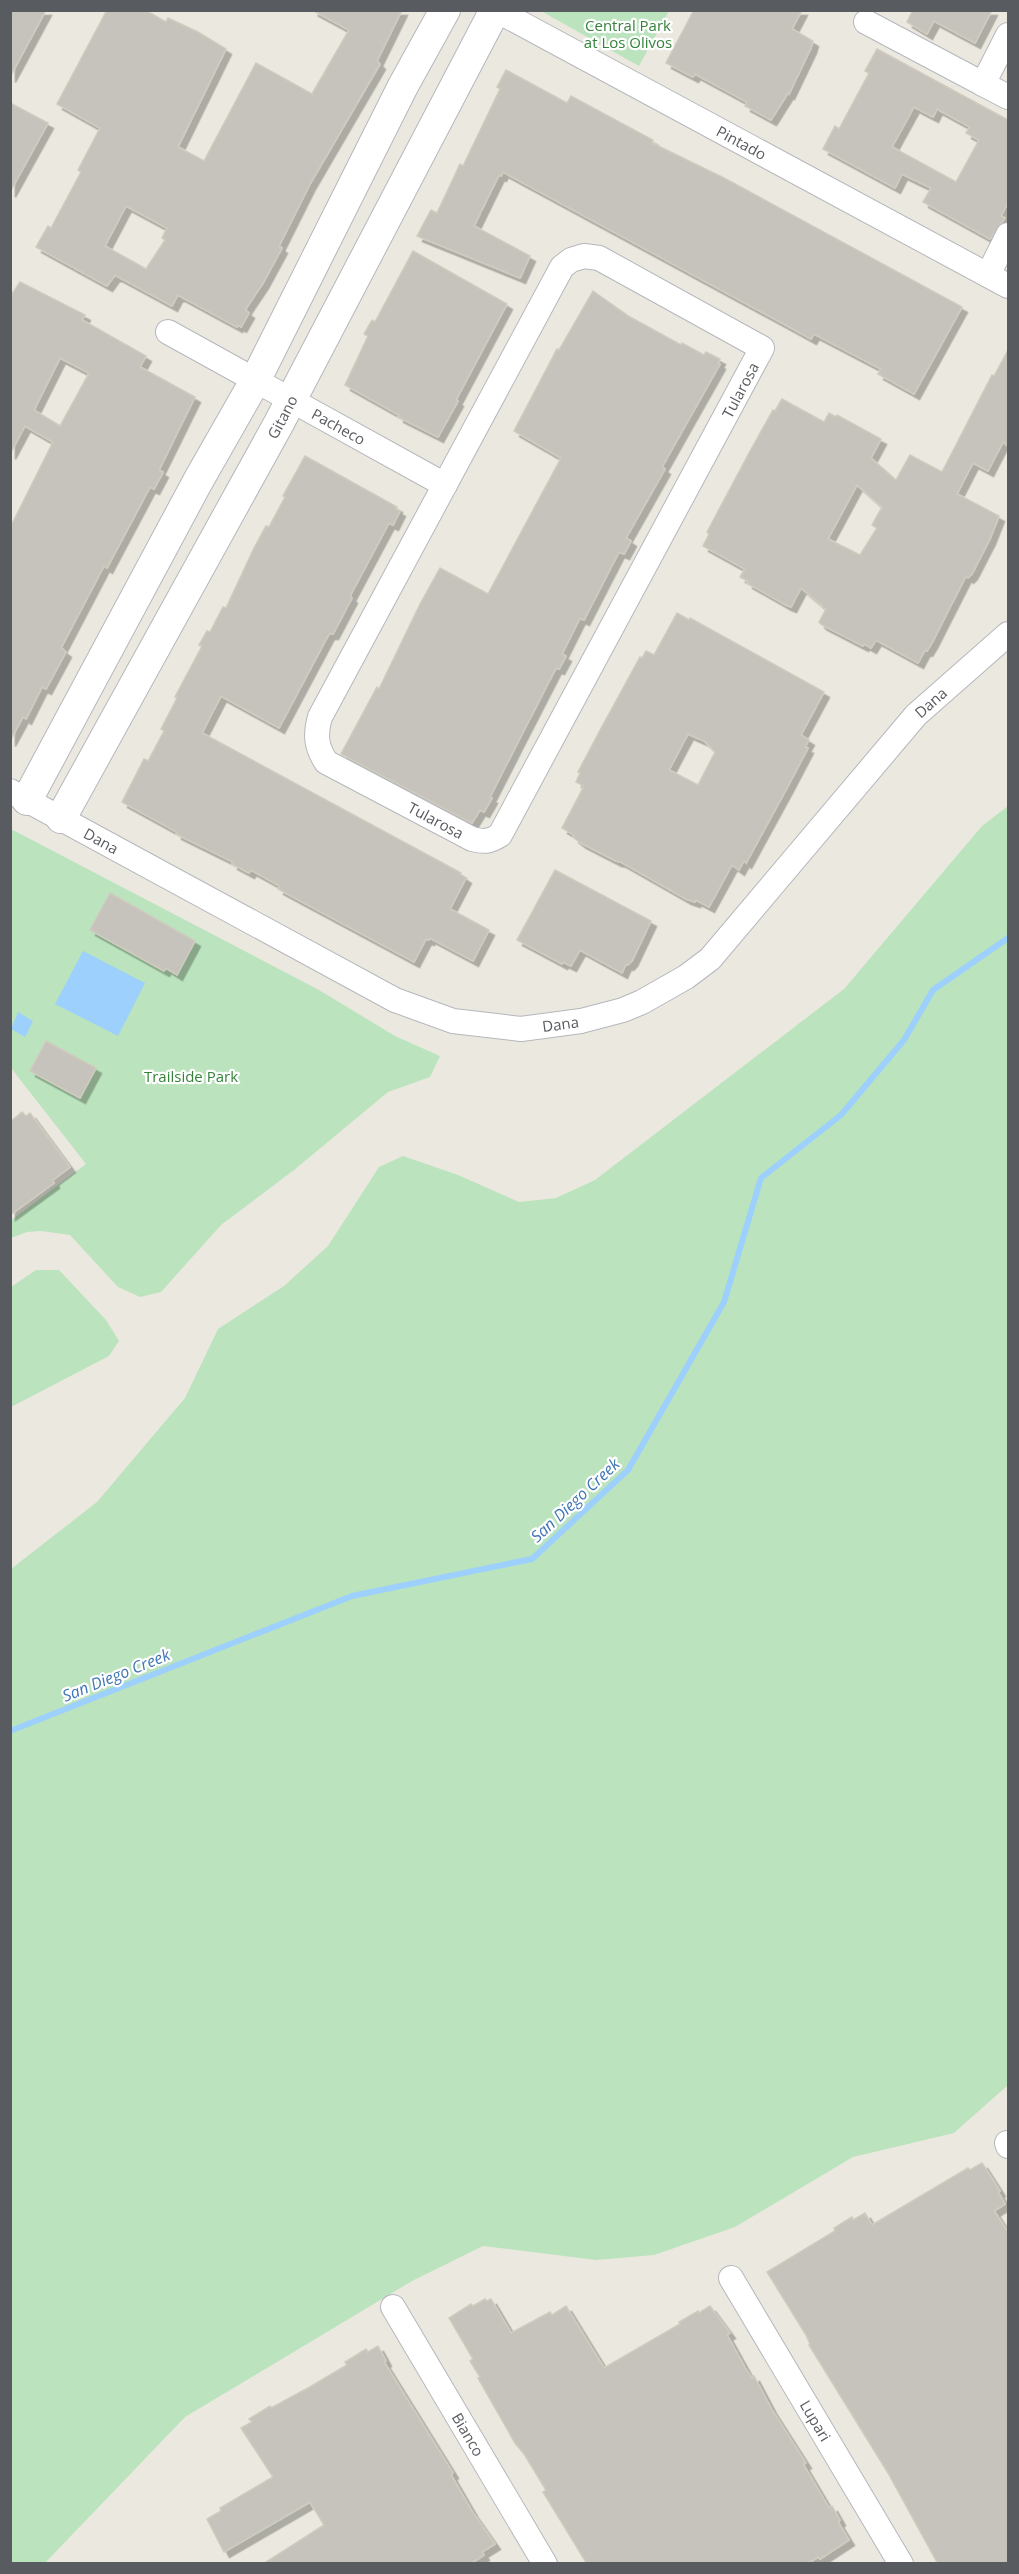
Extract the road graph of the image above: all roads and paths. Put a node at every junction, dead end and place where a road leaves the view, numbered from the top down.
1 (445, 10) edge
2 (495, 10) edge
3 (866, 22) dead end
4 (1008, 36) edge
5 (983, 84) junction
6 (1008, 97) edge
7 (1008, 235) edge
8 (998, 281) edge
9 (168, 332) dead end
10 (255, 381) junction
11 (290, 401) junction
12 (445, 485) junction
13 (1008, 634) edge
14 (19, 796) edge
15 (61, 818) junction
16 (731, 2278) dead end
17 (393, 2307) dead end
18 (545, 2564) edge
19 (901, 2564) edge

1 - 10 street
2 - 8 street, Pintado
2 - 11 street, Gitano
3 - 5 street
4 - 5 street
5 - 6 street
7 - 8 street, Pintado
9 - 10 street, Pacheco
10 - 11 street, Pacheco
10 - 14 street
11 - 12 street, Pacheco
11 - 15 street, Gitano
12 - 12 street, Tularosa
13 - 15 street, Dana
14 - 15 street, Dana
16 - 19 street, Lupari
17 - 18 street, Bianco

